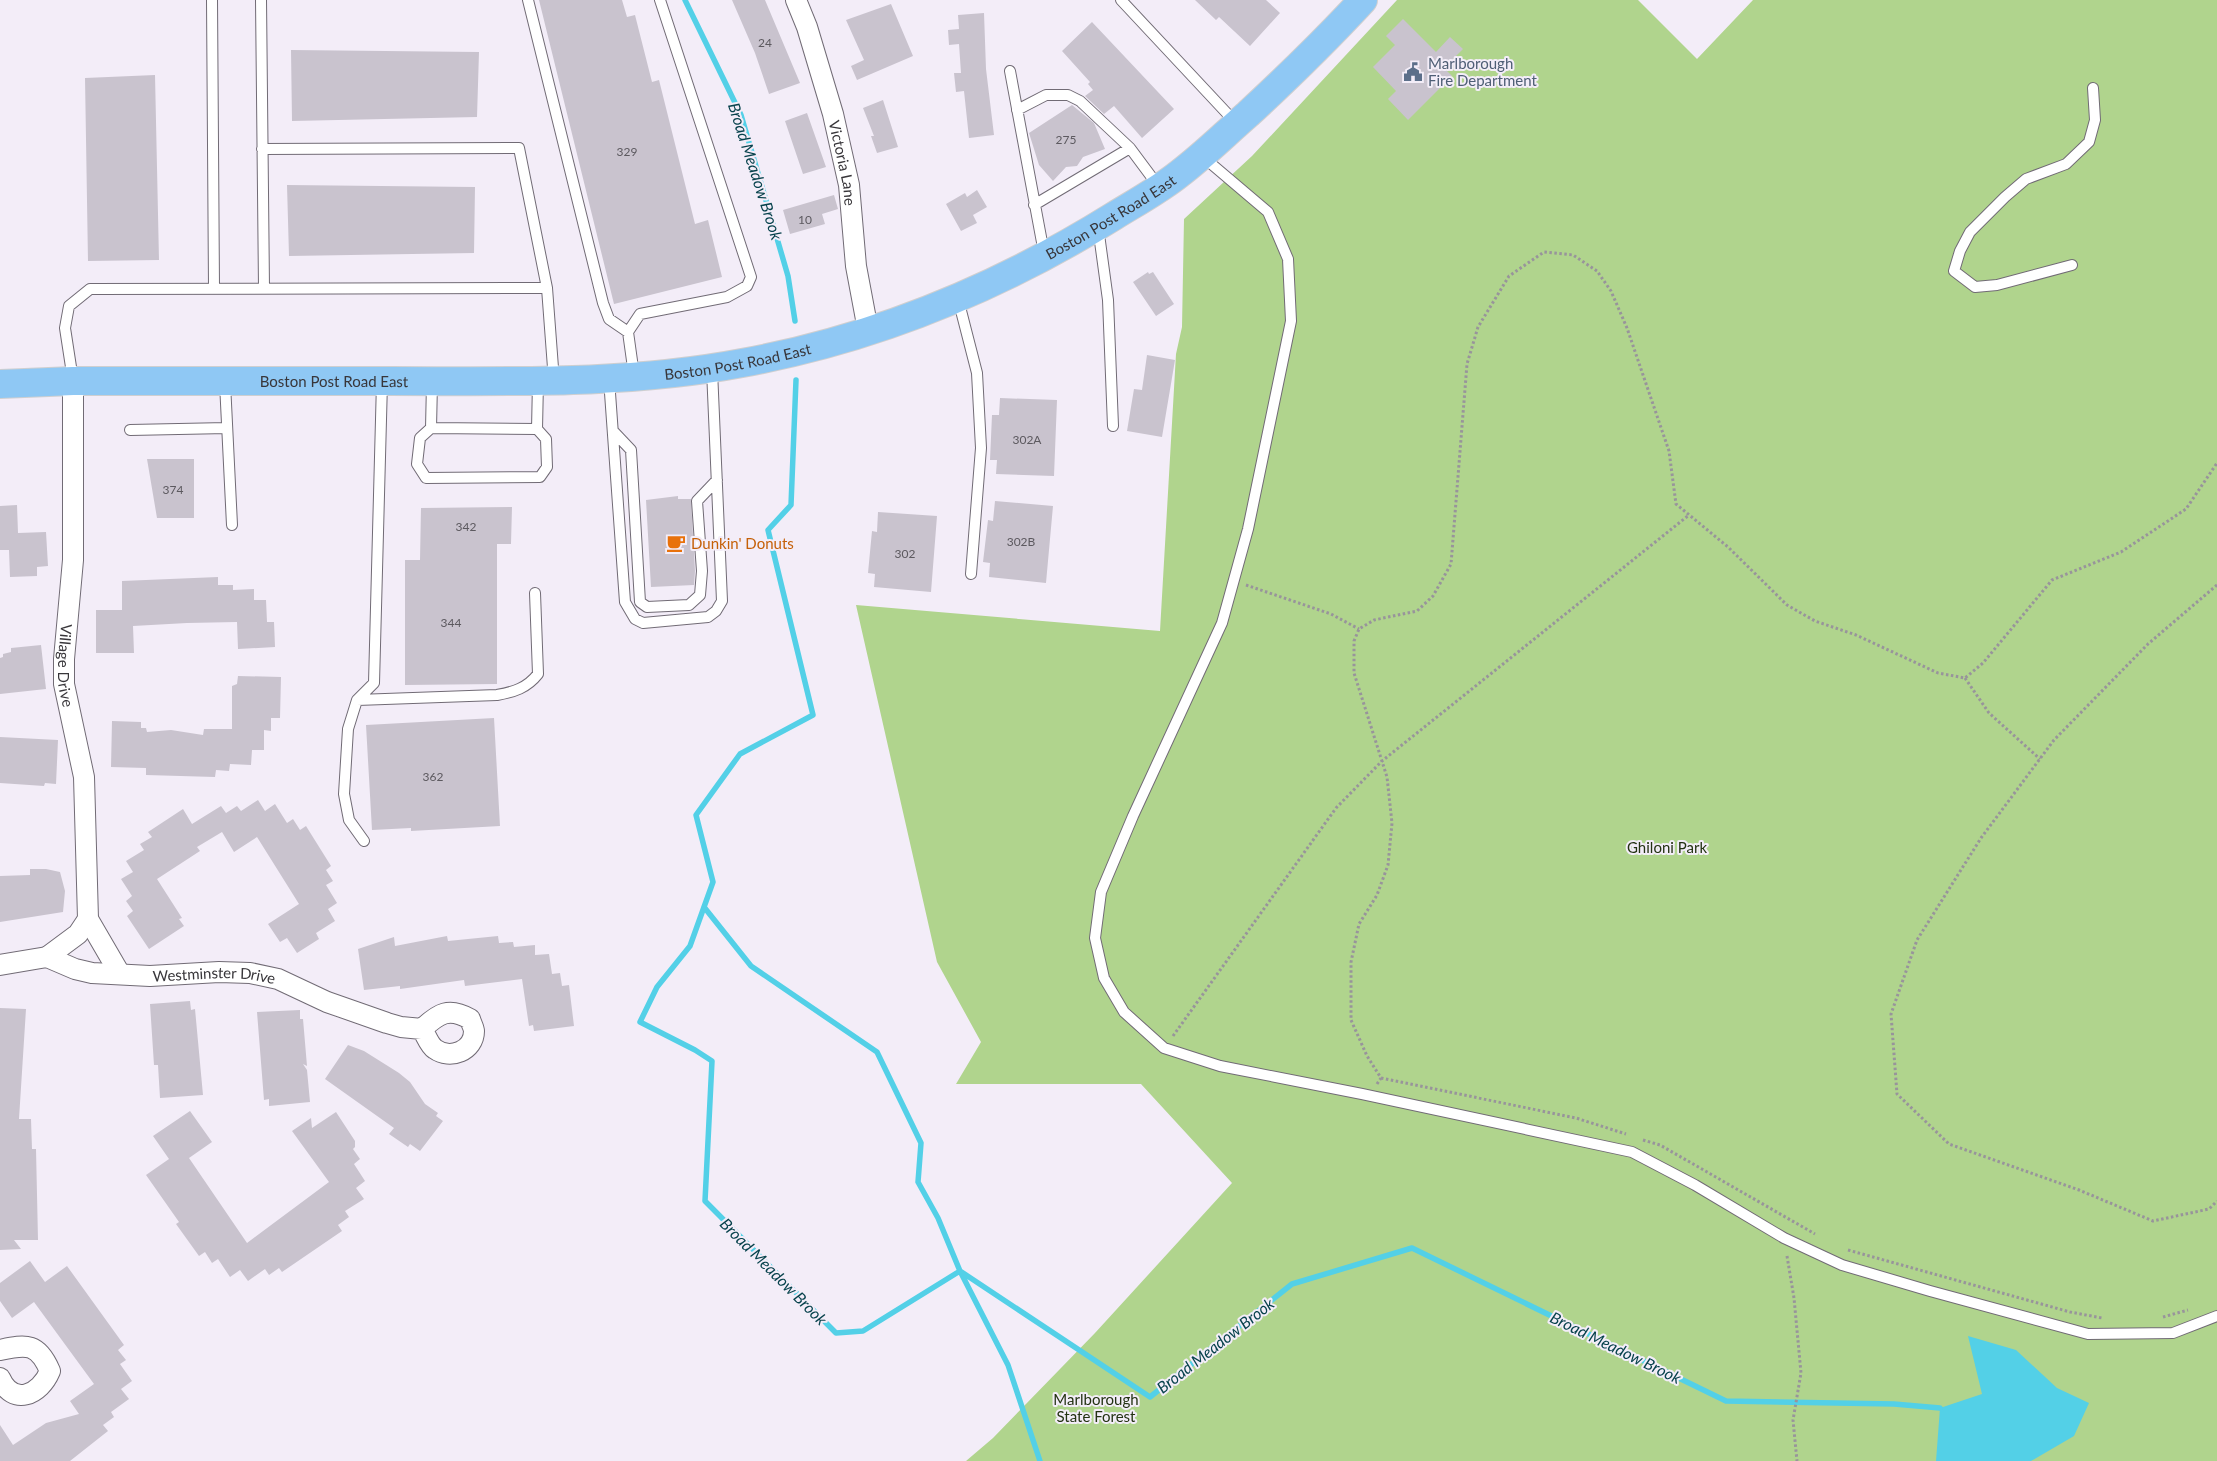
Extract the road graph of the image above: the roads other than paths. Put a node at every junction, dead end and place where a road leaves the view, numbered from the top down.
1 (212, 0) edge
2 (261, 0) edge
3 (528, 0) edge
4 (660, 0) edge
5 (796, 0) edge
6 (1121, 0) edge
7 (1363, 0) edge
8 (1010, 72) dead end
9 (2093, 88) dead end
10 (1017, 110) junction
11 (1237, 123) junction
12 (262, 148) junction
13 (1130, 148) junction
14 (1201, 156) junction
15 (1159, 187) junction
16 (1034, 205) junction
17 (1098, 226) junction
18 (1045, 256) junction
19 (2072, 265) dead end
20 (214, 288) junction
21 (264, 288) junction
22 (547, 288) junction
23 (958, 298) junction
24 (868, 330) junction
25 (628, 332) junction
26 (712, 368) junction
27 (622, 377) junction
28 (73, 381) junction
29 (382, 381) junction
30 (225, 382) junction
31 (546, 382) junction
32 (432, 383) junction
33 (0, 384) edge
34 (1113, 426) dead end
35 (227, 428) junction
36 (431, 428) junction
37 (537, 429) junction
38 (130, 430) dead end
39 (613, 431) junction
40 (717, 480) junction
41 (232, 525) dead end
42 (971, 574) dead end
43 (535, 593) dead end
44 (357, 700) junction
45 (364, 841) dead end
46 (88, 919) junction
47 (47, 957) junction
48 (0, 965) edge
49 (120, 974) junction
50 (422, 1029) dead end
51 (2217, 1316) edge
52 (0, 1350) edge
53 (0, 1378) edge

1 - 20 lane
2 - 12 lane
3 - 25 lane
4 - 25 lane
5 - 24 street, Victoria Lane
6 - 11 lane
7 - 11 main road, Boston Post Road East
8 - 10 lane
9 - 19 lane
10 - 13 lane
10 - 16 lane
11 - 14 main road, Boston Post Road East
12 - 21 lane
12 - 22 lane
13 - 15 lane
13 - 16 lane
14 - 15 main road, Boston Post Road East
14 - 51 lane
15 - 17 main road, Boston Post Road East
16 - 18 lane
17 - 18 main road, Boston Post Road East
17 - 34 lane
18 - 23 main road, Boston Post Road East
20 - 21 lane
20 - 28 lane
21 - 22 lane
22 - 31 lane
23 - 24 main road, Boston Post Road East
23 - 42 lane
24 - 26 main road, Boston Post Road East
25 - 27 lane
26 - 27 main road, Boston Post Road East
26 - 40 lane
27 - 31 main road, Boston Post Road East
27 - 39 lane
28 - 30 main road, Boston Post Road East
28 - 33 main road, Boston Post Road East
28 - 46 street, Village Drive
29 - 30 main road, Boston Post Road East
29 - 32 main road, Boston Post Road East
29 - 44 lane
30 - 35 lane
31 - 32 main road, Boston Post Road East
31 - 37 lane
32 - 36 lane
35 - 38 lane
35 - 41 lane
36 - 37 lane
36 - 37 lane
39 - 40 lane
39 - 40 lane
43 - 44 lane
44 - 45 lane
46 - 47 street
46 - 49 street, Village Drive
47 - 48 street
47 - 49 street, Westminster Drive
49 - 50 street, Westminster Drive
52 - 53 street

